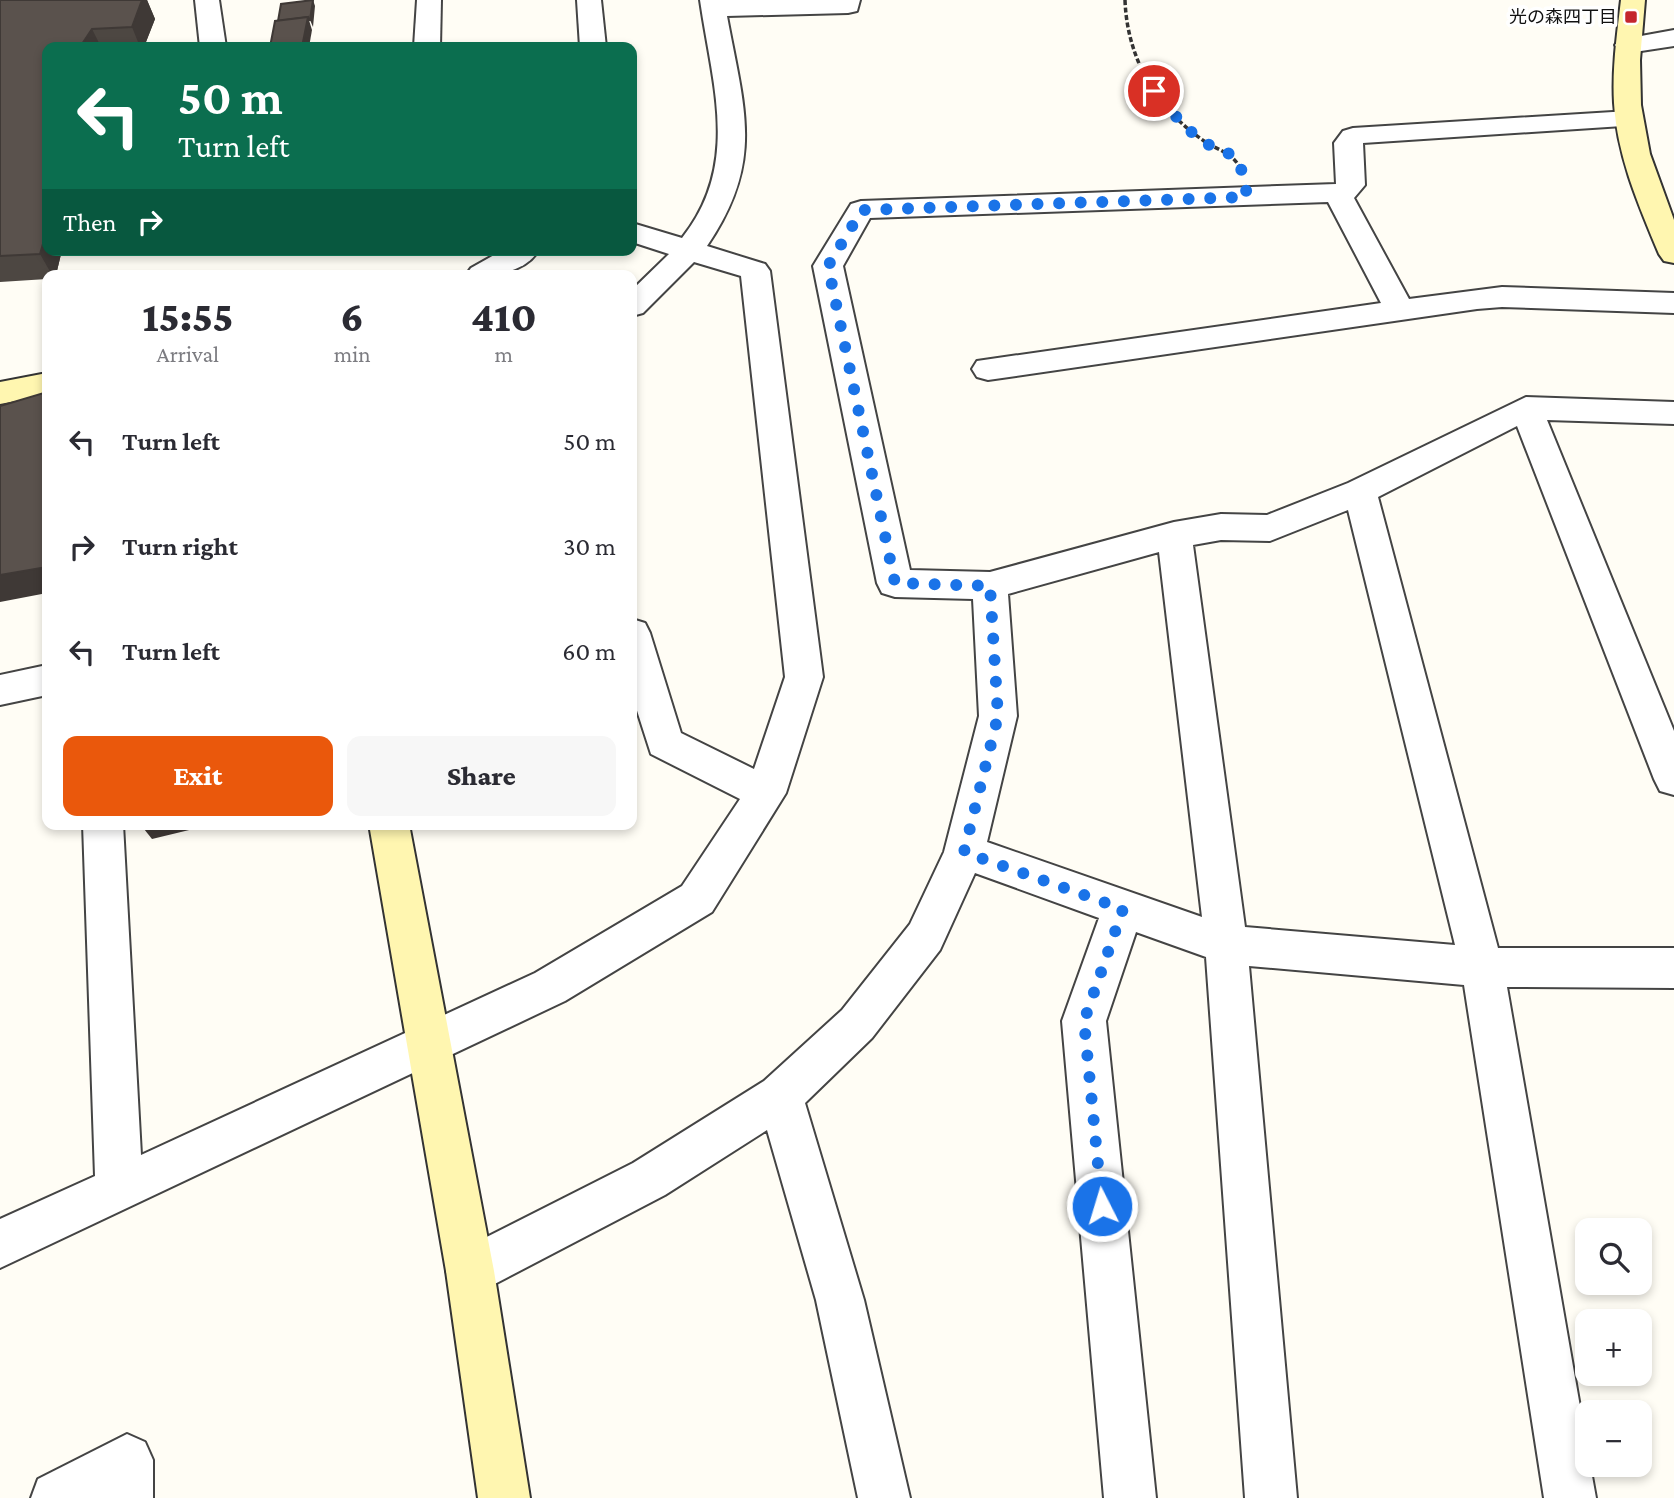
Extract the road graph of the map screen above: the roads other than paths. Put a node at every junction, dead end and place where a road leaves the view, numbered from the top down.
1 (207, 0) edge
2 (429, 0) edge
3 (589, 0) edge
4 (848, 0) edge
5 (1633, 0) edge
6 (713, 5) edge
7 (1674, 38) edge
8 (212, 42) edge
9 (427, 42) edge
10 (593, 42) edge
11 (1628, 44) junction
12 (1629, 118) junction
13 (1337, 193) junction
14 (637, 233) edge
15 (690, 249) junction
16 (1674, 254) edge
17 (514, 256) edge
18 (490, 270) edge
19 (637, 301) edge
20 (1674, 303) edge
21 (1400, 311) junction
22 (988, 369) dead end
23 (42, 385) edge
24 (0, 393) edge
25 (1526, 408) junction
26 (1674, 413) edge
27 (1360, 492) junction
28 (1174, 535) junction
29 (990, 586) junction
30 (637, 650) edge
31 (42, 681) edge
32 (0, 690) edge
33 (1674, 779) edge
34 (766, 793) junction
35 (103, 830) edge
36 (390, 830) edge
37 (964, 852) junction
38 (1123, 909) junction
39 (1226, 945) junction
40 (1482, 967) junction
41 (1674, 968) edge
42 (427, 1043) junction
43 (780, 1096) junction
44 (119, 1189) junction
45 (0, 1244) edge
46 (470, 1271) junction
47 (57, 1498) edge
48 (127, 1498) edge
49 (504, 1498) edge
50 (884, 1498) edge
51 (1130, 1498) edge
52 (1270, 1498) edge
53 (1570, 1498) edge

1 - 8 street
2 - 9 street
3 - 10 street
4 - 6 street
5 - 11 street
6 - 15 street
7 - 11 street
11 - 12 street
12 - 13 street
12 - 16 street
13 - 21 street
13 - 29 street
14 - 15 street
15 - 19 street
15 - 34 street
17 - 18 street
20 - 21 street
21 - 22 street
23 - 24 street
25 - 26 street
25 - 27 street
25 - 33 street
27 - 28 street
27 - 40 street
28 - 29 street
28 - 39 street
29 - 37 street
30 - 34 street
31 - 32 street
34 - 42 street
35 - 44 street
36 - 42 street
37 - 38 street
37 - 43 street
38 - 39 street
38 - 51 street
39 - 40 street
39 - 52 street
40 - 41 street
40 - 53 street
42 - 44 street
42 - 46 street
43 - 46 street
43 - 50 street
44 - 45 street
46 - 49 street
47 - 48 street

